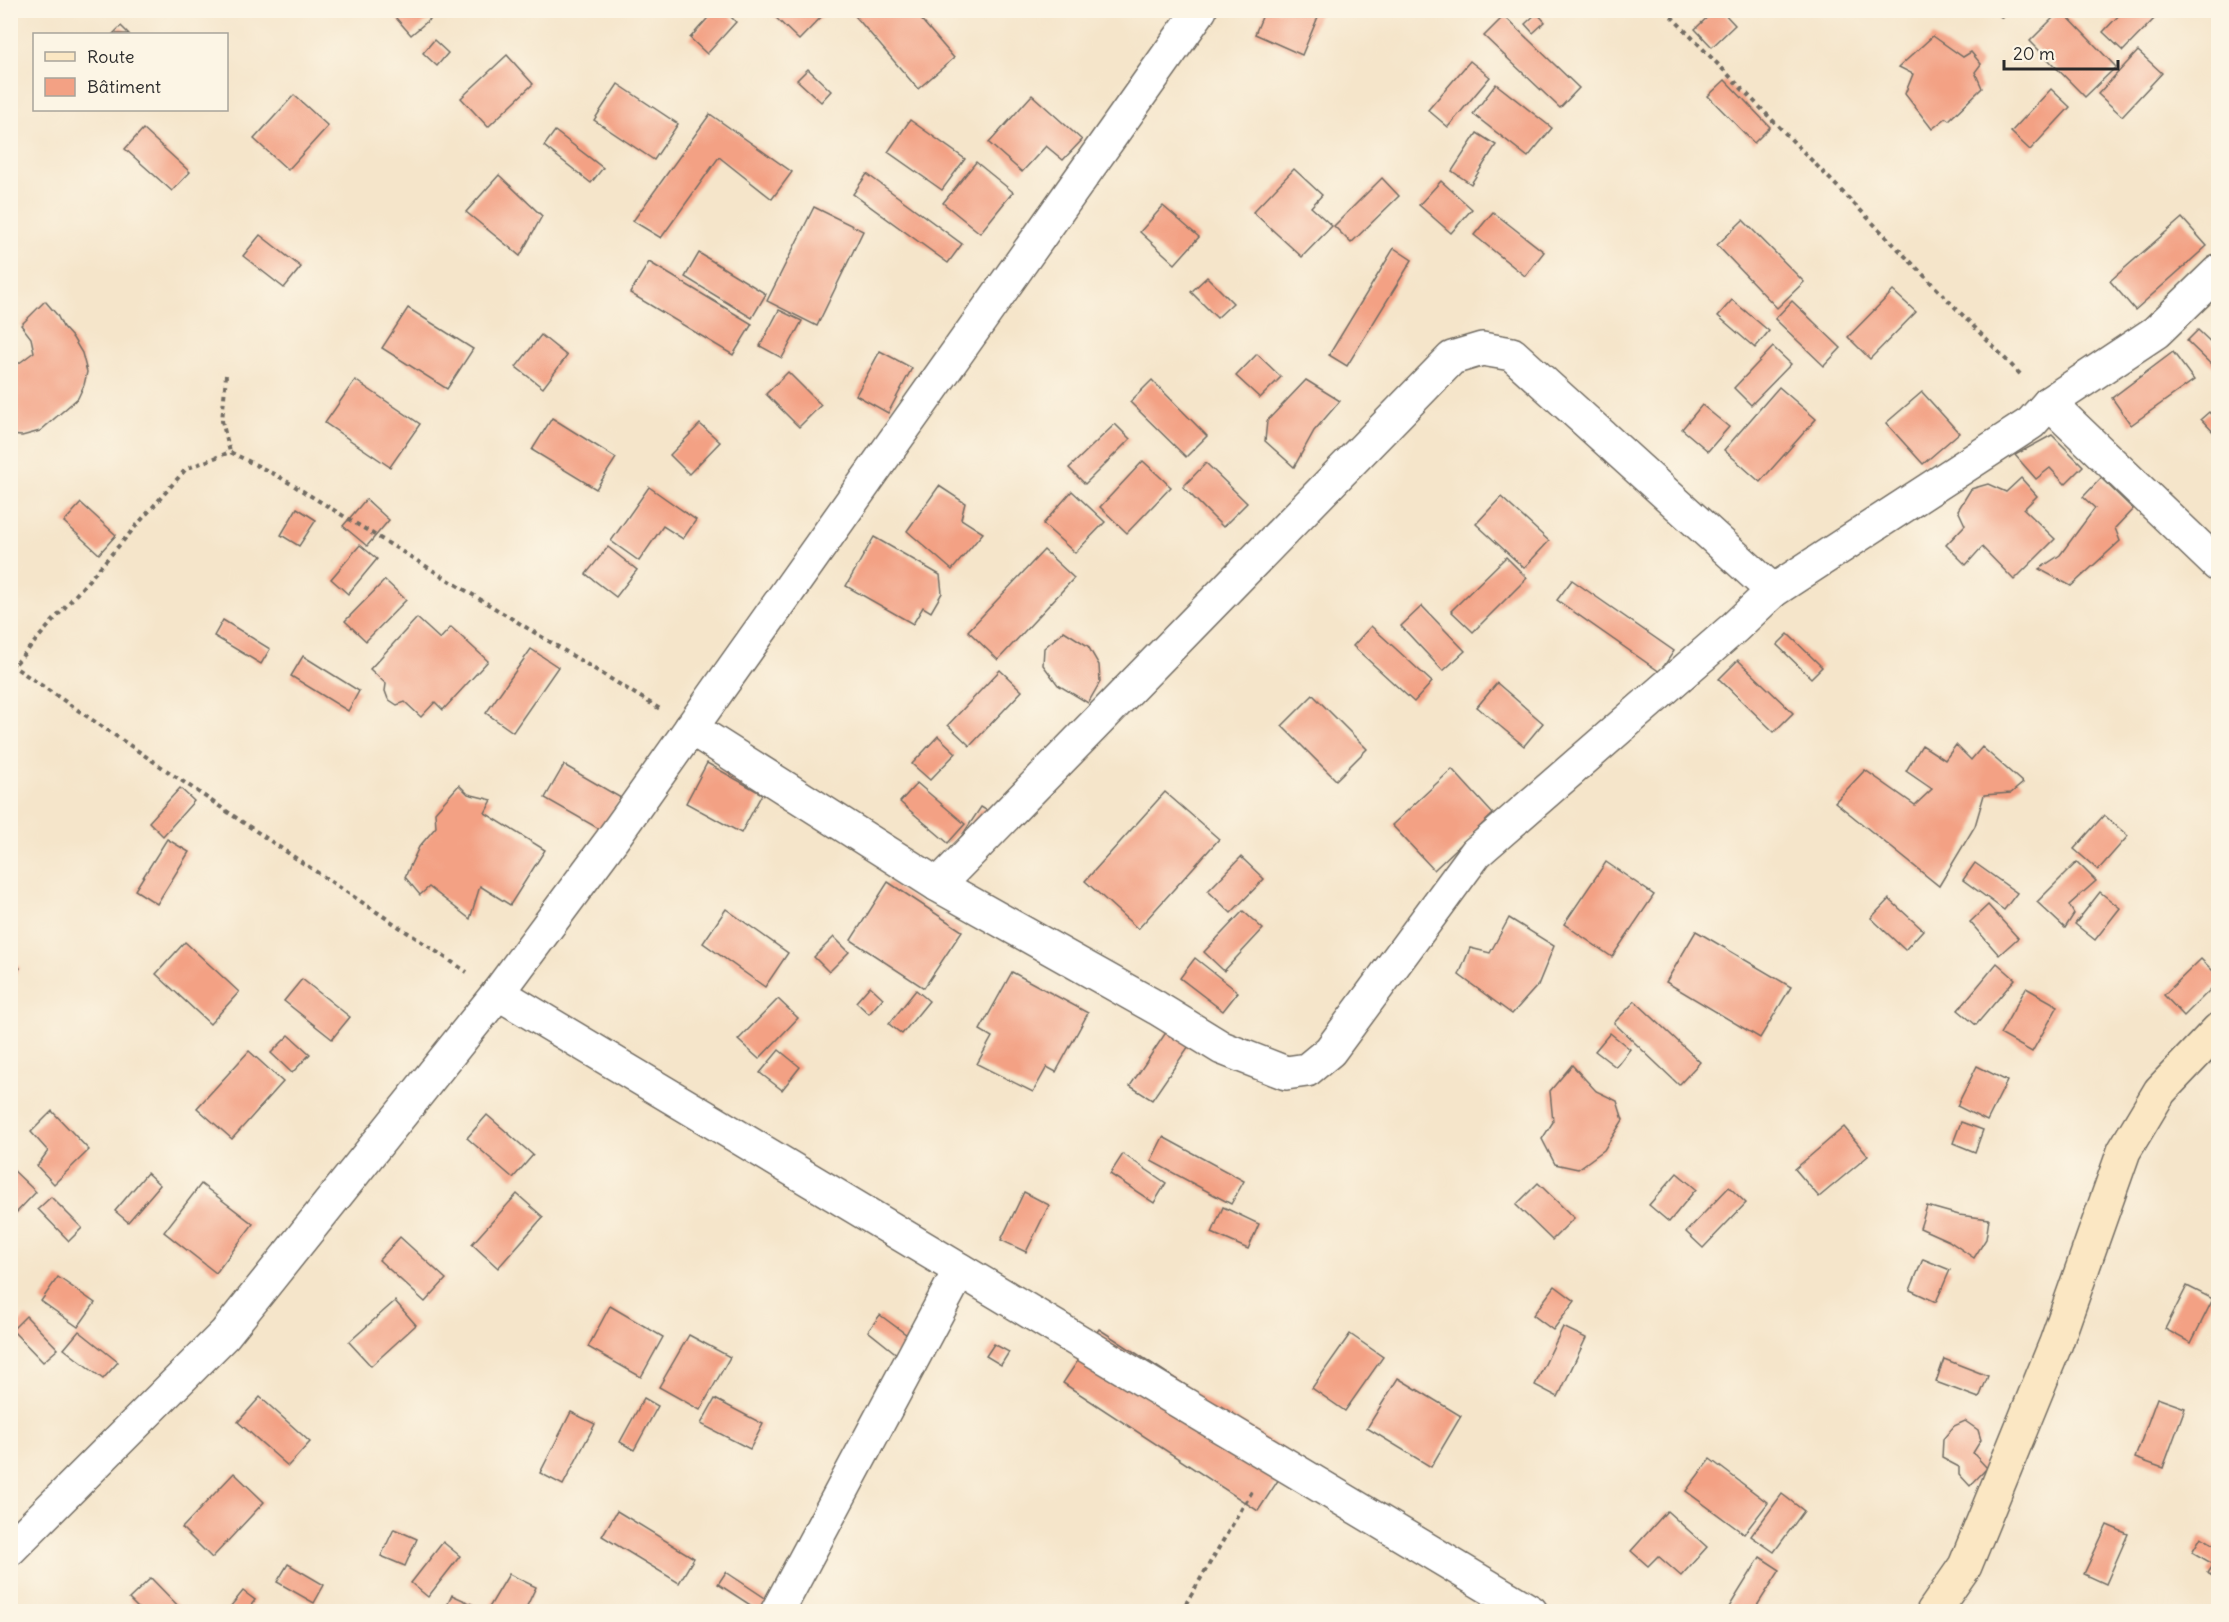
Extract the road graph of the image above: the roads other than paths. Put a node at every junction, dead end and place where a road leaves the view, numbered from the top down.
1 (1200, 10) edge
2 (2218, 272) edge
3 (2049, 404) junction
4 (2218, 566) edge
5 (1773, 591) junction
6 (691, 728) junction
7 (938, 885) junction
8 (498, 993) junction
9 (2218, 1030) edge
10 (960, 1270) junction
11 (10, 1549) edge
12 (777, 1611) edge
13 (1531, 1611) edge
14 (1933, 1611) edge

1 - 6 street
2 - 3 street
3 - 4 street
3 - 5 street
5 - 7 street
5 - 7 street
6 - 7 street
6 - 8 street
8 - 10 street
8 - 11 street
9 - 14 street
10 - 12 street
10 - 13 street

